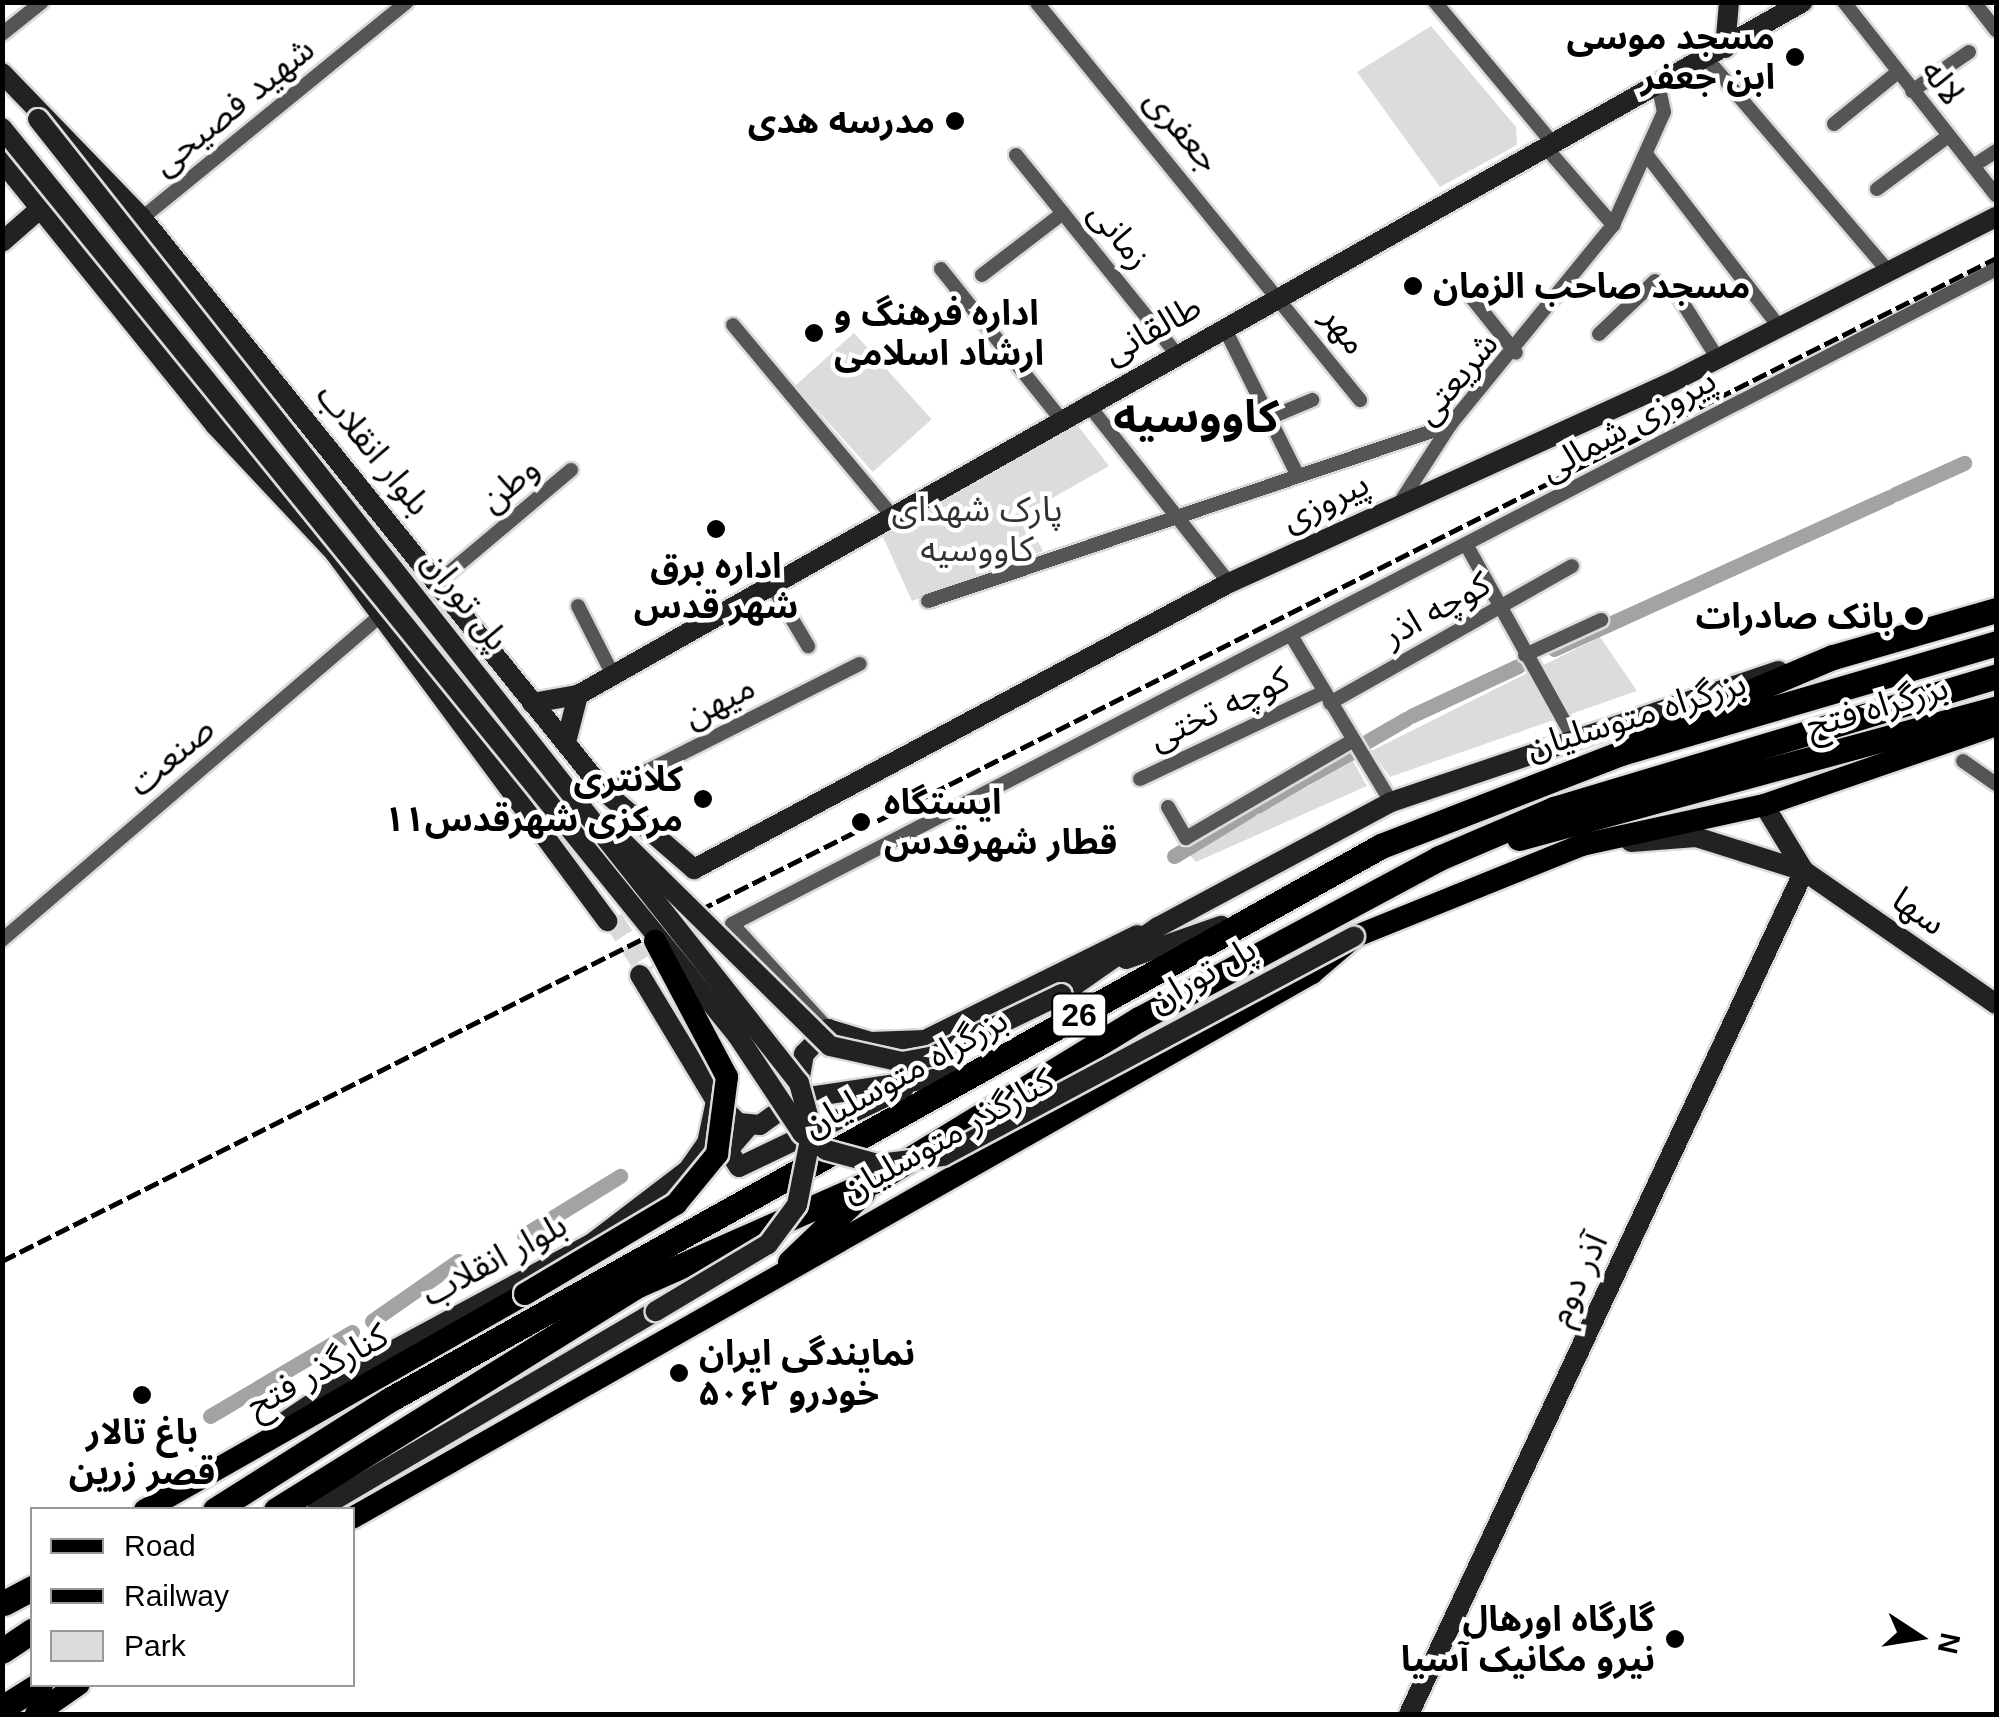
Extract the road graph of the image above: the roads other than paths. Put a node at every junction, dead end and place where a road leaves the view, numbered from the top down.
1 (42, 2) edge
2 (408, 2) edge
3 (1435, 2) edge
4 (1729, 2) edge
5 (1803, 2) edge
6 (1844, 2) edge
7 (1974, 2) edge
8 (1038, 3) edge
9 (1764, 12) edge
10 (1996, 30) edge
11 (2, 34) edge
12 (1968, 52) dead end
13 (1716, 54) junction
14 (2, 72) edge
15 (1898, 72) junction
16 (1659, 89) junction
17 (1912, 91) junction
18 (38, 119) junction
19 (1834, 124) dead end
20 (2, 128) edge
21 (1947, 138) junction
22 (1550, 147) junction
23 (1996, 151) edge
24 (1646, 154) junction
25 (1016, 155) dead end
26 (2, 161) edge
27 (1972, 166) junction
28 (1877, 189) dead end
29 (1996, 195) edge
30 (41, 208) junction
31 (1063, 213) junction
32 (1996, 217) edge
33 (142, 218) junction
34 (1613, 225) junction
35 (2, 242) edge
36 (941, 268) dead end
37 (1996, 269) edge
38 (1890, 272) junction
39 (982, 275) dead end
40 (1655, 280) dead end
41 (1282, 296) junction
42 (1679, 296) dead end
43 (1472, 298) dead end
44 (733, 324) dead end
45 (1224, 327) junction
46 (1780, 328) junction
47 (1599, 334) dead end
48 (1176, 353) junction
49 (1516, 353) junction
50 (1718, 359) junction
51 (1312, 400) dead end
52 (1360, 400) dead end
53 (1086, 403) junction
54 (1060, 418) junction
55 (1269, 418) junction
56 (1450, 426) junction
57 (571, 470) dead end
58 (1297, 474) junction
59 (1403, 498) junction
60 (381, 510) junction
61 (888, 512) junction
62 (1176, 516) junction
63 (1466, 546) junction
64 (335, 553) junction
65 (1572, 566) dead end
66 (438, 582) junction
67 (1229, 584) junction
68 (773, 587) junction
69 (928, 601) dead end
70 (1503, 605) junction
71 (578, 606) dead end
72 (1996, 610) edge
73 (379, 618) junction
74 (1601, 620) dead end
75 (1292, 638) junction
76 (1996, 643) edge
77 (808, 646) dead end
78 (1525, 654) junction
79 (1833, 657) junction
80 (860, 664) dead end
81 (611, 671) junction
82 (1996, 676) edge
83 (578, 695) junction
84 (1327, 698) junction
85 (532, 702) junction
86 (1996, 708) edge
87 (547, 720) junction
88 (1996, 724) edge
89 (1572, 734) junction
90 (1352, 741) junction
91 (566, 742) junction
92 (1621, 752) junction
93 (1962, 761) dead end
94 (500, 768) junction
95 (1776, 772) junction
96 (1140, 779) dead end
97 (1996, 784) edge
98 (604, 792) junction
99 (581, 802) junction
100 (1391, 802) junction
101 (1764, 805) junction
102 (1168, 807) dead end
103 (1636, 828) junction
104 (1582, 845) junction
105 (1439, 858) junction
106 (694, 868) joint
107 (1804, 871) junction
108 (1252, 915) junction
109 (610, 920) tunnel mouth
110 (732, 924) junction
111 (1158, 927) junction
112 (1354, 938) junction
113 (2, 940) edge
114 (655, 941) junction
115 (1110, 965) junction
116 (644, 974) tunnel mouth
117 (1996, 1004) edge
118 (828, 1029) junction
119 (988, 1067) junction
120 (904, 1088) junction
121 (716, 1100) junction
122 (796, 1100) junction
123 (748, 1128) junction
124 (876, 1180) junction
125 (790, 1262) junction
126 (525, 1294) joint
127 (262, 1440) junction
128 (264, 1478) junction
129 (150, 1507) edge
130 (202, 1507) edge
131 (220, 1507) edge
132 (281, 1507) edge
133 (322, 1507) edge
134 (355, 1516) edge
135 (30, 1586) edge
136 (3, 1603) edge
137 (30, 1632) edge
138 (2, 1651) edge
139 (30, 1671) edge
140 (35, 1687) edge
141 (75, 1687) edge
142 (2, 1691) edge
143 (2, 1708) edge
144 (36, 1714) edge
145 (1409, 1714) edge

1 - 11 street
2 - 33 street, شهید فصیحی
3 - 22 street
4 - 13 street
5 - 9 street, طالقانی
6 - 15 street, لاله
7 - 10 street
8 - 41 street, جعفری
9 - 13 street, طالقانی
12 - 17 street
13 - 16 street, طالقانی
13 - 38 street
14 - 18 street, بلوار انقلاب
15 - 17 street, لاله
15 - 19 street
16 - 22 street, طالقانی
16 - 24 street, شریعتی
17 - 21 street, لاله
18 - 33 street, بلوار انقلاب
18 - 99 street, پل توران, bridge
20 - 114 street, پل توران, bridge
21 - 27 street, لاله
21 - 28 street
22 - 34 street
22 - 41 street, طالقانی
23 - 27 street
24 - 34 street, شریعتی
24 - 46 street
25 - 31 street, زمانی
26 - 30 street
27 - 29 street, لاله
30 - 35 street
30 - 64 street
31 - 39 street
31 - 48 street, زمانی
32 - 38 street, پیروزی
33 - 60 street, بلوار انقلاب
34 - 49 street, شریعتی
36 - 54 street
37 - 63 street, پیروزی شمالی
38 - 46 street, پیروزی
40 - 47 street
41 - 45 street, طالقانی
41 - 52 street, مهر
42 - 50 street
43 - 49 street
44 - 61 street
45 - 48 street, طالقانی
45 - 55 street
46 - 50 street, پیروزی
48 - 53 street, طالقانی
49 - 56 street, شریعتی
50 - 59 street, پیروزی
51 - 55 street
53 - 54 street, طالقانی
53 - 62 street
54 - 61 street, طالقانی
55 - 58 street
56 - 58 street
56 - 59 street, شریعتی
57 - 66 street, وطن
58 - 62 street
59 - 67 street, پیروزی
60 - 64 street
60 - 66 street, بلوار انقلاب
61 - 68 street, طالقانی
62 - 67 street
62 - 69 street
63 - 70 street
63 - 75 street, پیروزی شمالی
64 - 73 street
65 - 70 street, کوچه اذر
66 - 85 street, بلوار انقلاب
67 - 106 street, پیروزی
68 - 77 street
68 - 81 street, طالقانی
70 - 78 street
70 - 84 street, کوچه اذر
71 - 81 street
72 - 79 highway
73 - 94 street
73 - 113 street, صنعت
74 - 78 street
75 - 84 street
75 - 110 street, پیروزی شمالی
76 - 92 highway, بزرگراه متوسلیان / 26
78 - 89 street
79 - 89 street
79 - 92 highway
80 - 98 street, میهن
81 - 83 street, طالقانی
82 - 105 highway, بزرگراه متوسلیان / 26
83 - 85 street, طالقانی
83 - 91 street
84 - 90 street
84 - 96 street, کوچه تختی
85 - 87 street, بلوار انقلاب
86 - 95 highway, بزرگراه فتح
87 - 91 street, بلوار انقلاب
87 - 94 street
88 - 101 main road, کنارگذر متوسلیان
89 - 100 street
90 - 100 street
90 - 102 street
91 - 98 street, بلوار انقلاب
92 - 108 highway, بزرگراه متوسلیان / 26
93 - 97 street
94 - 109 street
95 - 103 main road
95 - 105 highway, بزرگراه فتح
98 - 106 street, بلوار انقلاب
99 - 115 street, bridge
99 - 133 street, پل توران, bridge
100 - 111 street
101 - 103 main road, کنارگذر متوسلیان
101 - 107 street, سها
103 - 104 main road, کنارگذر متوسلیان
104 - 107 street, سها
104 - 112 main road, کنارگذر متوسلیان
105 - 124 highway, بزرگراه متوسلیان / 26
107 - 117 street, سها
107 - 145 street, آذر دوم
108 - 115 street
108 - 119 highway, بزرگراه متوسلیان / 26
110 - 118 street
110 - 122 street
111 - 115 street
111 - 118 street
112 - 114 street, پل توران, bridge
112 - 125 main road, کنارگذر متوسلیان
114 - 126 main road, پل توران, bridge
116 - 121 street
118 - 122 street
119 - 120 street
119 - 128 highway, بزرگراه متوسلیان / 26
120 - 122 street
120 - 123 street
121 - 123 street
121 - 127 street, بلوار انقلاب
122 - 123 street
124 - 125 highway
124 - 132 highway, بزرگراه متوسلیان / 26
125 - 134 main road, کنارگذر متوسلیان
126 - 127 main road, کنارگذر فتح
127 - 129 main road, کنارگذر فتح
128 - 130 highway
128 - 131 highway, بزرگراه متوسلیان / 26
135 - 136 highway
137 - 138 highway
139 - 142 highway
140 - 143 highway
141 - 144 main road

